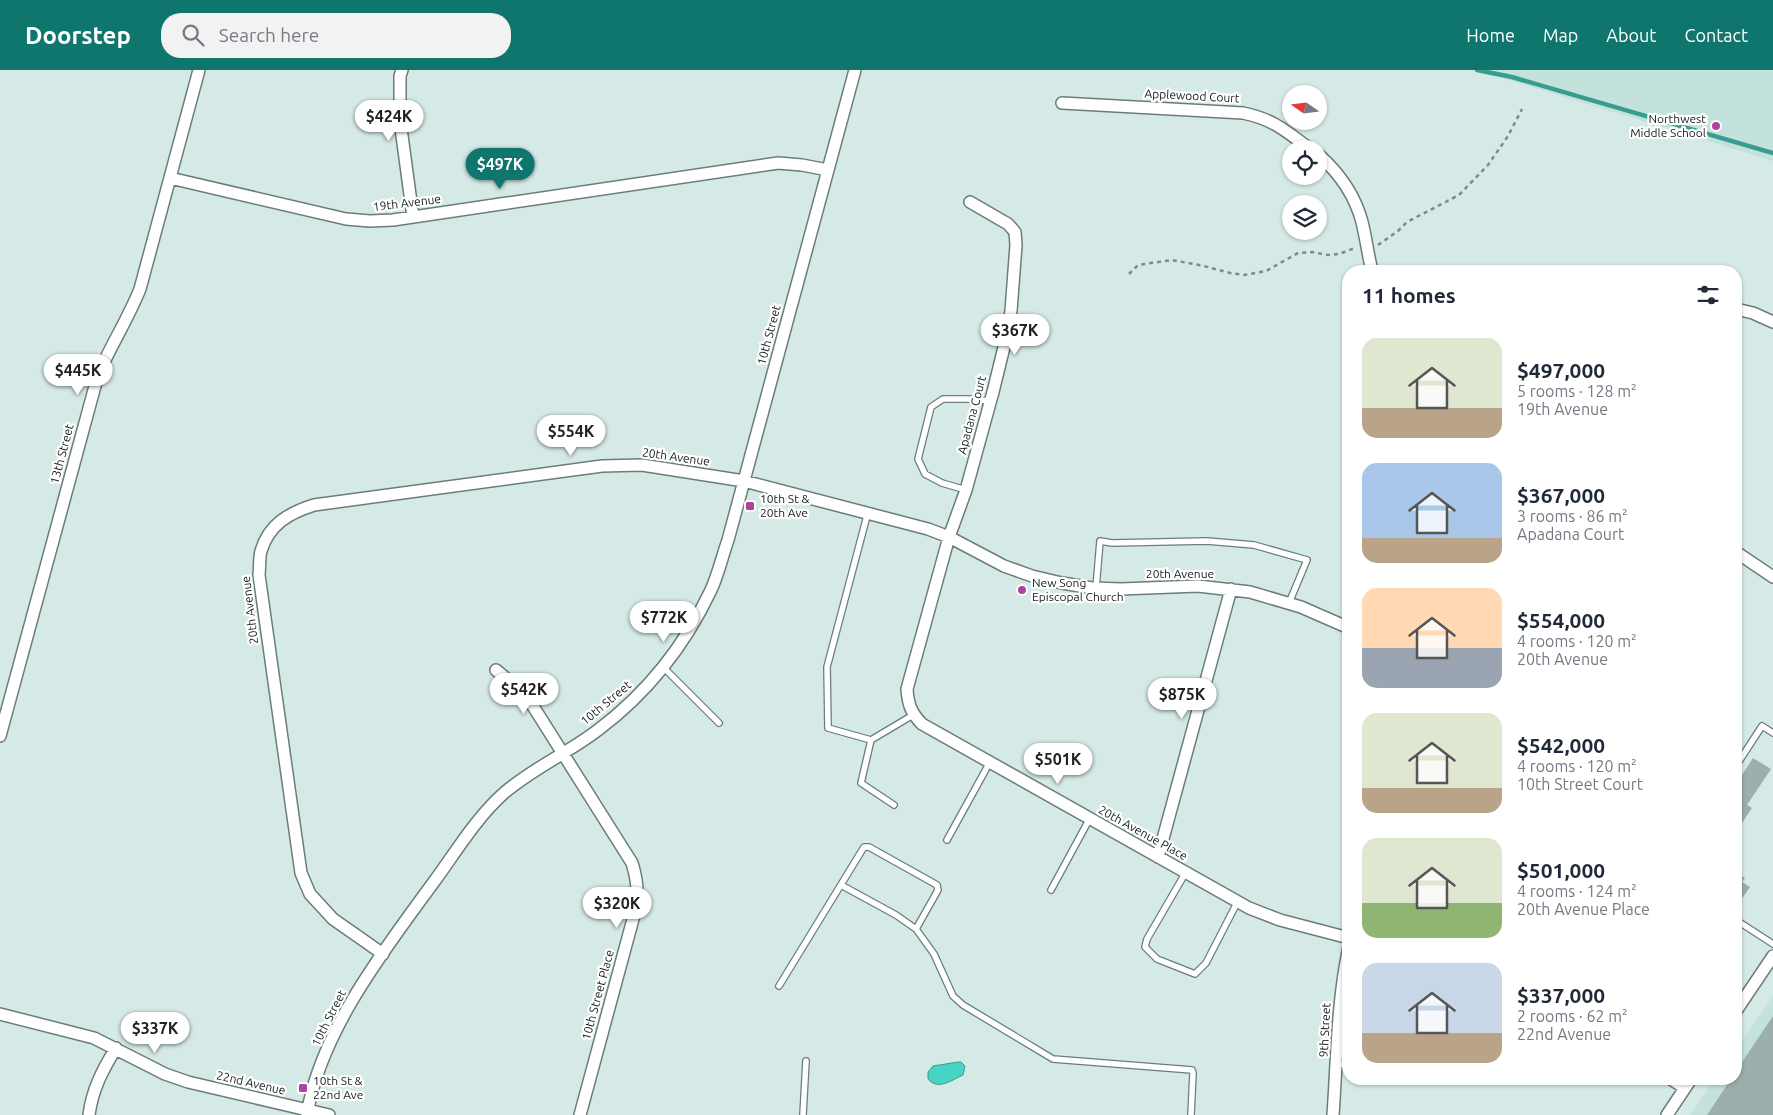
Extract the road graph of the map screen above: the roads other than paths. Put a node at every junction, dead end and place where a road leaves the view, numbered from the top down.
1 (199, 70) edge
2 (402, 70) edge
3 (855, 70) edge
4 (1062, 103) dead end
5 (1298, 140) edge
6 (1327, 164) edge
7 (828, 170) junction
8 (170, 178) junction
9 (970, 202) dead end
10 (413, 217) junction
11 (1370, 265) edge
12 (1742, 310) edge
13 (1773, 322) edge
14 (991, 401) junction
15 (744, 481) junction
16 (966, 490) junction
17 (868, 512) junction
18 (949, 537) junction
19 (1742, 556) edge
20 (1773, 577) edge
21 (1096, 588) junction
22 (1231, 589) junction
23 (1289, 603) junction
24 (1342, 625) edge
25 (664, 667) junction
26 (496, 670) dead end
27 (913, 715) junction
28 (719, 723) dead end
29 (1773, 733) edge
30 (0, 736) edge
31 (871, 740) junction
32 (562, 752) junction
33 (1742, 757) edge
34 (990, 762) junction
35 (894, 805) dead end
36 (1090, 818) junction
37 (948, 840) dead end
38 (1158, 857) junction
39 (1186, 872) junction
40 (841, 885) junction
41 (1051, 890) dead end
42 (1238, 901) junction
43 (1742, 924) edge
44 (916, 929) junction
45 (1342, 936) edge
46 (1773, 944) edge
47 (383, 954) junction
48 (1773, 956) edge
49 (1342, 982) edge
50 (779, 986) dead end
51 (1742, 1002) edge
52 (0, 1014) edge
53 (116, 1048) junction
54 (806, 1060) dead end
55 (1336, 1064) junction
56 (1342, 1064) edge
57 (1687, 1085) edge
58 (307, 1113) edge
59 (88, 1115) edge
60 (329, 1115) edge
61 (580, 1115) edge
62 (803, 1115) edge
63 (1191, 1115) edge
64 (1333, 1115) edge
65 (1667, 1115) edge

1 - 8 street, 13th Street
2 - 10 street
3 - 7 street, 10th Street
4 - 5 street, Applewood Court
6 - 11 street
7 - 10 street, 19th Avenue
7 - 15 street, 10th Street
8 - 10 street, 19th Avenue
8 - 30 street, 13th Street
9 - 14 street, Apadana Court
12 - 13 street
14 - 16 street, Apadana Court
14 - 16 lane
15 - 17 street, 20th Avenue
15 - 25 street, 10th Street
15 - 47 street, 20th Avenue
16 - 18 street, Apadana Court
17 - 18 street, 20th Avenue
17 - 31 lane
18 - 21 street, 20th Avenue
18 - 27 street
19 - 20 street
21 - 22 street, 20th Avenue
21 - 23 lane
22 - 23 street, 20th Avenue
22 - 38 street
23 - 24 street, 20th Avenue
25 - 28 lane
25 - 32 street, 10th Street
26 - 32 street, 10th Street Place
27 - 31 lane
27 - 34 street, 20th Avenue Place
29 - 33 lane
31 - 35 lane
32 - 47 street, 10th Street
32 - 61 street, 10th Street Place
34 - 36 street, 20th Avenue Place
34 - 37 lane
36 - 38 street, 20th Avenue Place
36 - 41 lane
38 - 39 street, 20th Avenue Place
39 - 42 street, 20th Avenue Place
39 - 42 lane
40 - 44 lane
40 - 44 lane
40 - 50 lane
42 - 45 street, 20th Avenue Place
43 - 46 lane
44 - 63 lane
47 - 58 street, 10th Street
48 - 51 street
49 - 55 street, 9th Street
52 - 53 street, 22nd Avenue
53 - 58 street, 22nd Avenue
53 - 59 street
54 - 62 lane
55 - 56 lane
55 - 64 street, 9th Street
57 - 65 street
58 - 60 street, 22nd Avenue

